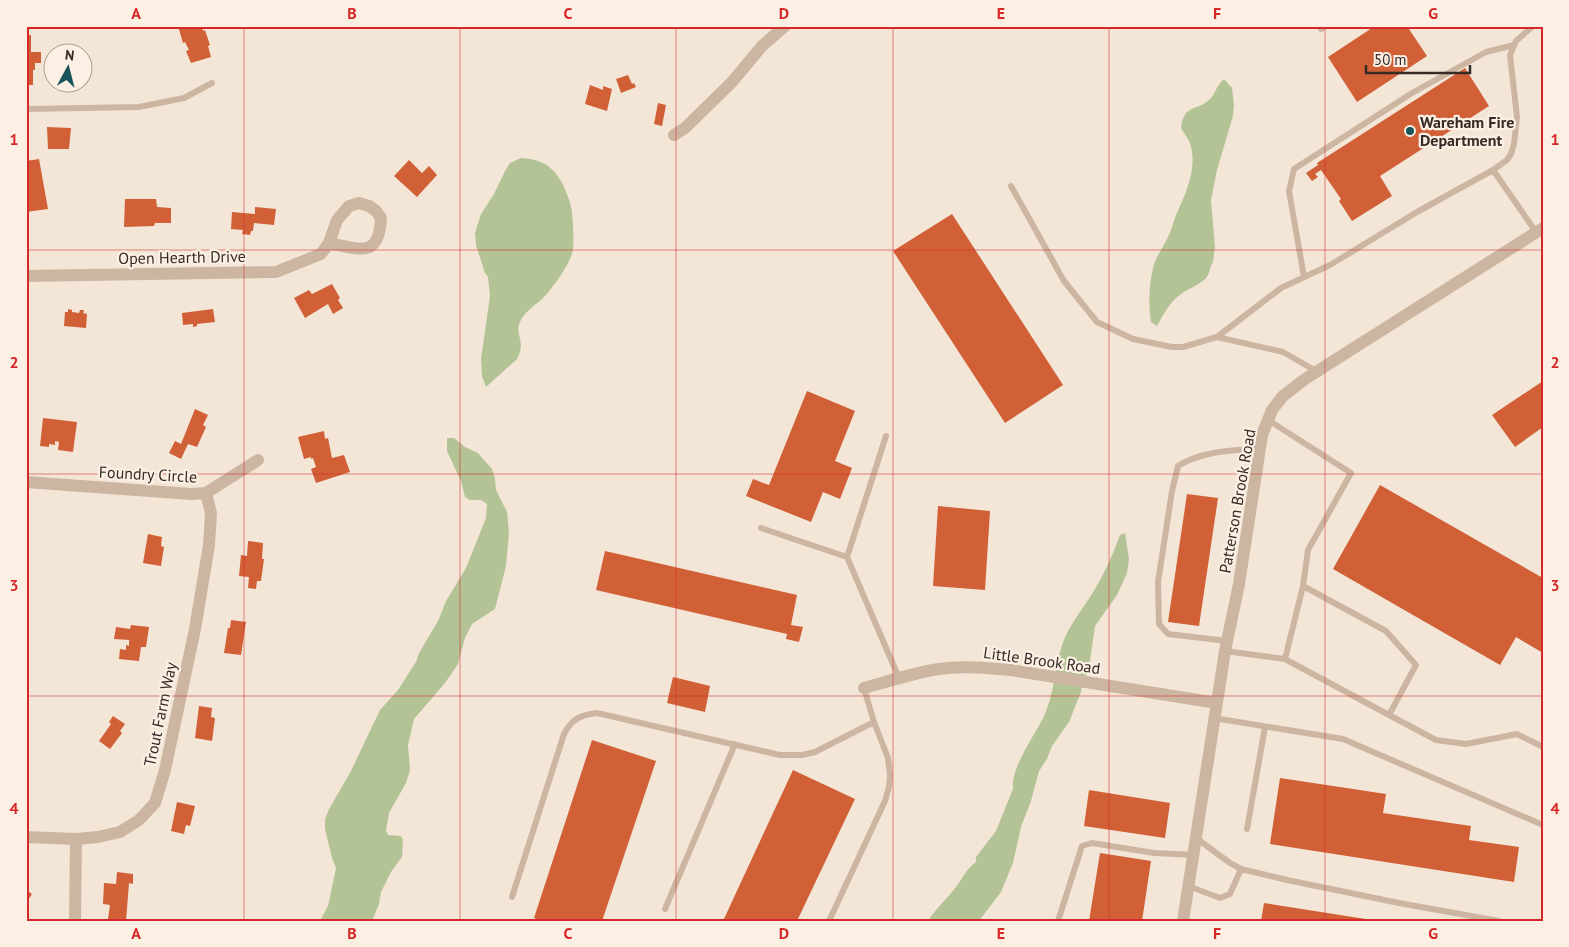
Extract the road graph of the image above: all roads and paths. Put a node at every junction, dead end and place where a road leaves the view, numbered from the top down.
1 (785, 26) edge
2 (1533, 26) edge
3 (1514, 45) junction
4 (212, 83) dead end
5 (26, 109) edge
6 (674, 135) dead end
7 (1493, 170) junction
8 (1011, 186) dead end
9 (1540, 230) edge
10 (329, 243) dead end
11 (26, 276) edge
12 (1304, 277) junction
13 (1217, 336) junction
14 (1318, 372) junction
15 (1268, 420) junction
16 (886, 436) dead end
17 (1260, 450) junction
18 (258, 460) dead end
19 (26, 482) edge
20 (206, 494) junction
21 (761, 528) dead end
22 (847, 557) junction
23 (1303, 586) junction
24 (1226, 646) junction
25 (1285, 659) junction
26 (899, 678) junction
27 (864, 688) joint
28 (1217, 703) junction
29 (1389, 715) junction
30 (1214, 718) junction
31 (874, 722) junction
32 (1265, 727) junction
33 (735, 744) junction
34 (1543, 747) edge
35 (1543, 824) edge
36 (1247, 829) dead end
37 (26, 837) edge
38 (1196, 838) junction
39 (76, 839) junction
40 (1193, 855) junction
41 (1241, 868) junction
42 (1188, 886) junction
43 (512, 897) dead end
44 (665, 909) dead end
45 (75, 921) edge
46 (829, 921) edge
47 (1058, 921) edge
48 (1183, 921) edge
49 (1499, 921) edge

1 - 6 street
2 - 3 lane
3 - 7 lane
3 - 12 lane
4 - 5 lane
7 - 9 lane
7 - 12 lane
8 - 13 lane
9 - 14 street, Patterson Brook Road
10 - 11 street, Open Hearth Drive
12 - 13 lane
13 - 14 lane
14 - 15 street, Patterson Brook Road
15 - 17 street, Patterson Brook Road
15 - 23 lane
16 - 22 lane
17 - 24 street, Patterson Brook Road
17 - 24 lane
18 - 20 street, Foundry Circle
19 - 20 street, Foundry Circle
20 - 39 street, Trout Farm Way
21 - 22 lane
22 - 26 lane
23 - 25 lane
23 - 29 lane
24 - 25 lane
24 - 28 street, Patterson Brook Road
25 - 29 lane
26 - 27 street, Little Brook Road
26 - 28 street, Little Brook Road
27 - 31 lane
28 - 30 street, Patterson Brook Road
29 - 34 lane
30 - 32 lane
30 - 38 street, Patterson Brook Road
31 - 33 lane
31 - 46 lane
32 - 35 lane
32 - 36 lane
33 - 43 lane
33 - 44 lane
37 - 39 street, Trout Farm Way
38 - 40 street, Patterson Brook Road
38 - 41 lane
39 - 45 street
40 - 42 street, Patterson Brook Road
40 - 47 lane
41 - 42 lane
41 - 49 lane
42 - 48 street, Patterson Brook Road

